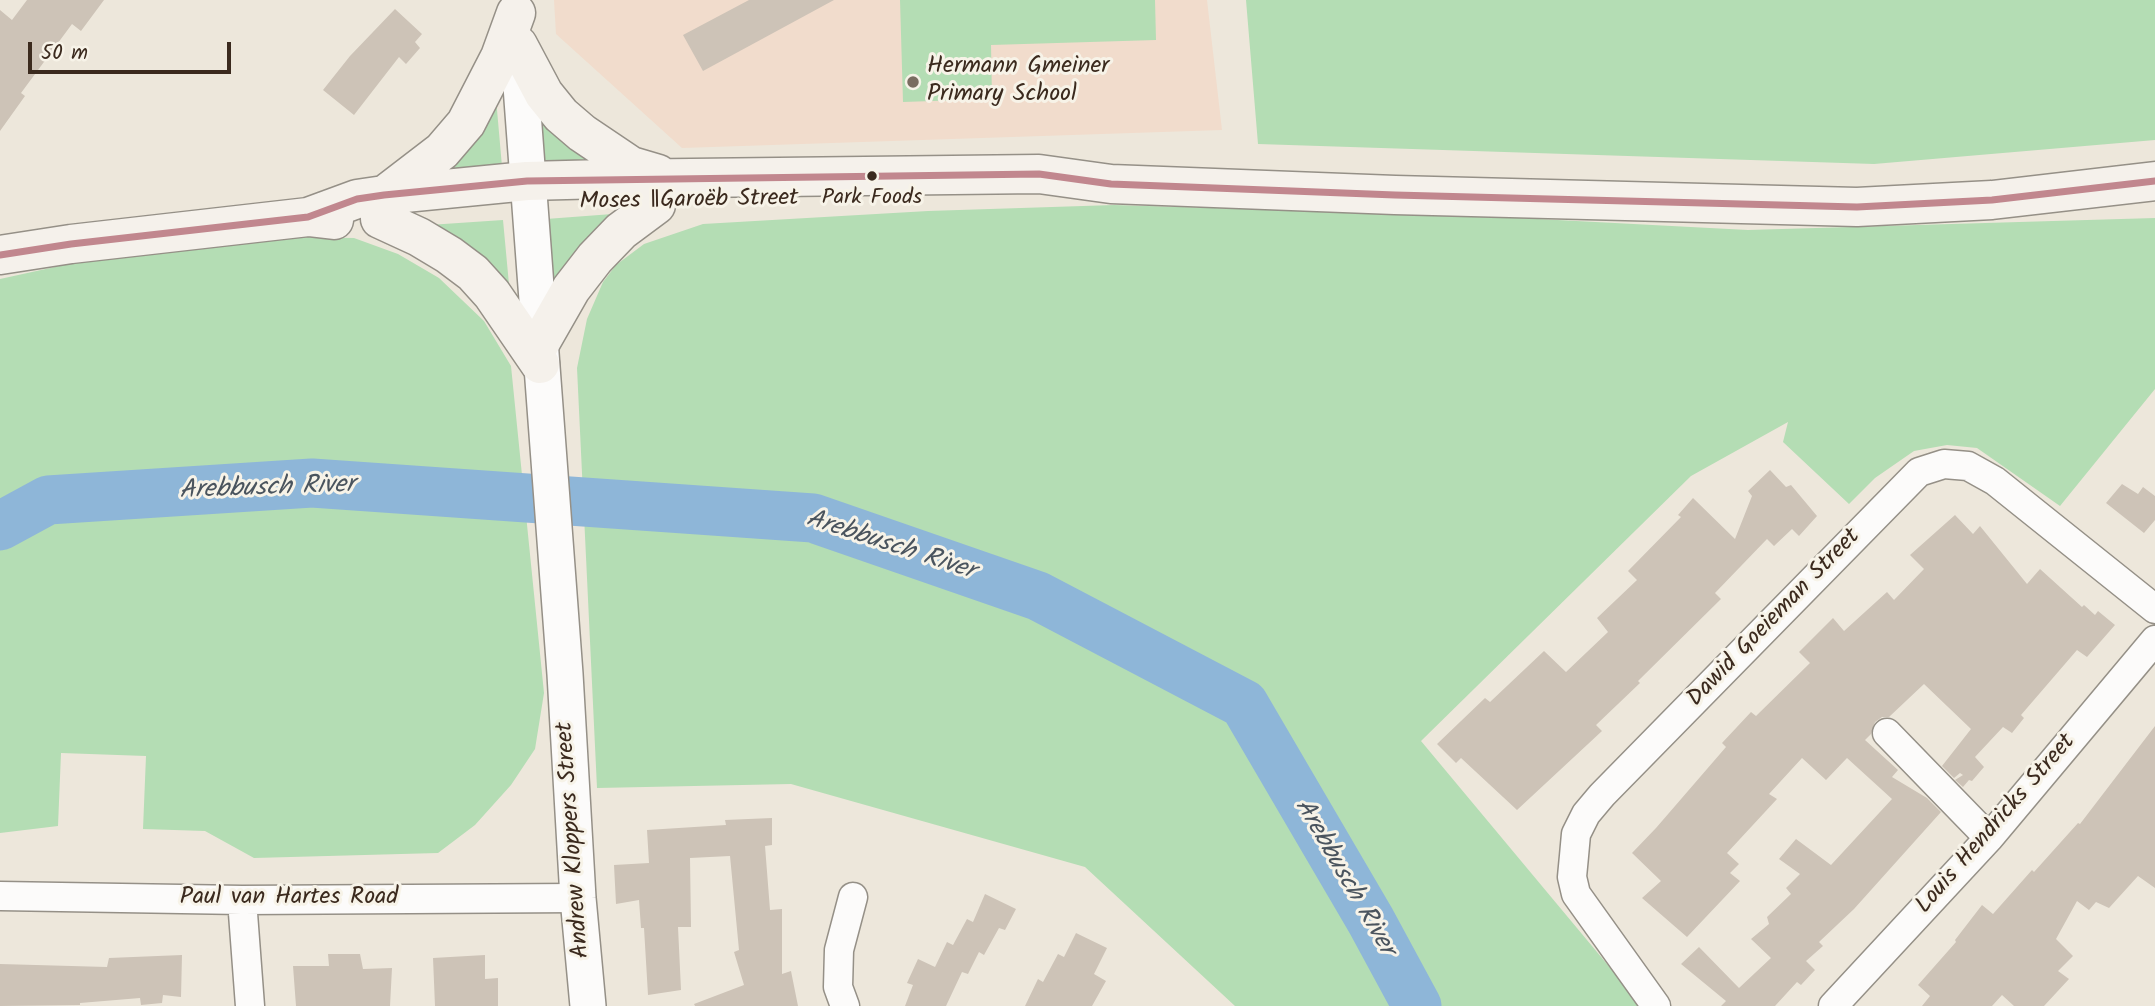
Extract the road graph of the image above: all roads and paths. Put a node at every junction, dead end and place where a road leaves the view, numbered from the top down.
1 (516, 19) edge
2 (2155, 181) edge
3 (664, 192) junction
4 (528, 193) junction
5 (382, 207) junction
6 (0, 255) edge
7 (540, 355) junction
8 (2155, 609) edge
9 (2155, 640) edge
10 (1887, 733) dead end
11 (1989, 838) junction
12 (0, 896) edge
13 (853, 897) dead end
14 (578, 898) junction
15 (242, 900) junction
16 (250, 1006) edge
17 (588, 1006) edge
18 (845, 1006) edge
19 (1656, 1006) edge
20 (1833, 1006) edge

1 - 3 main road
1 - 4 street
1 - 5 main road
2 - 3 main road, Moses ǁGaroëb Street
3 - 4 main road, Moses ǁGaroëb Street
3 - 7 main road
4 - 5 main road, Moses ǁGaroëb Street
4 - 7 street
5 - 6 main road, Moses ǁGaroëb Street
5 - 7 main road
7 - 14 street, Andrew Kloppers Street
8 - 19 street, Dawid Goeieman Street
9 - 11 street, Louis Hendricks Street
10 - 11 street
11 - 20 street, Louis Hendricks Street
12 - 15 street, Paul van Hartes Road
13 - 18 street
14 - 15 street, Paul van Hartes Road
14 - 17 street, Andrew Kloppers Street
15 - 16 street

